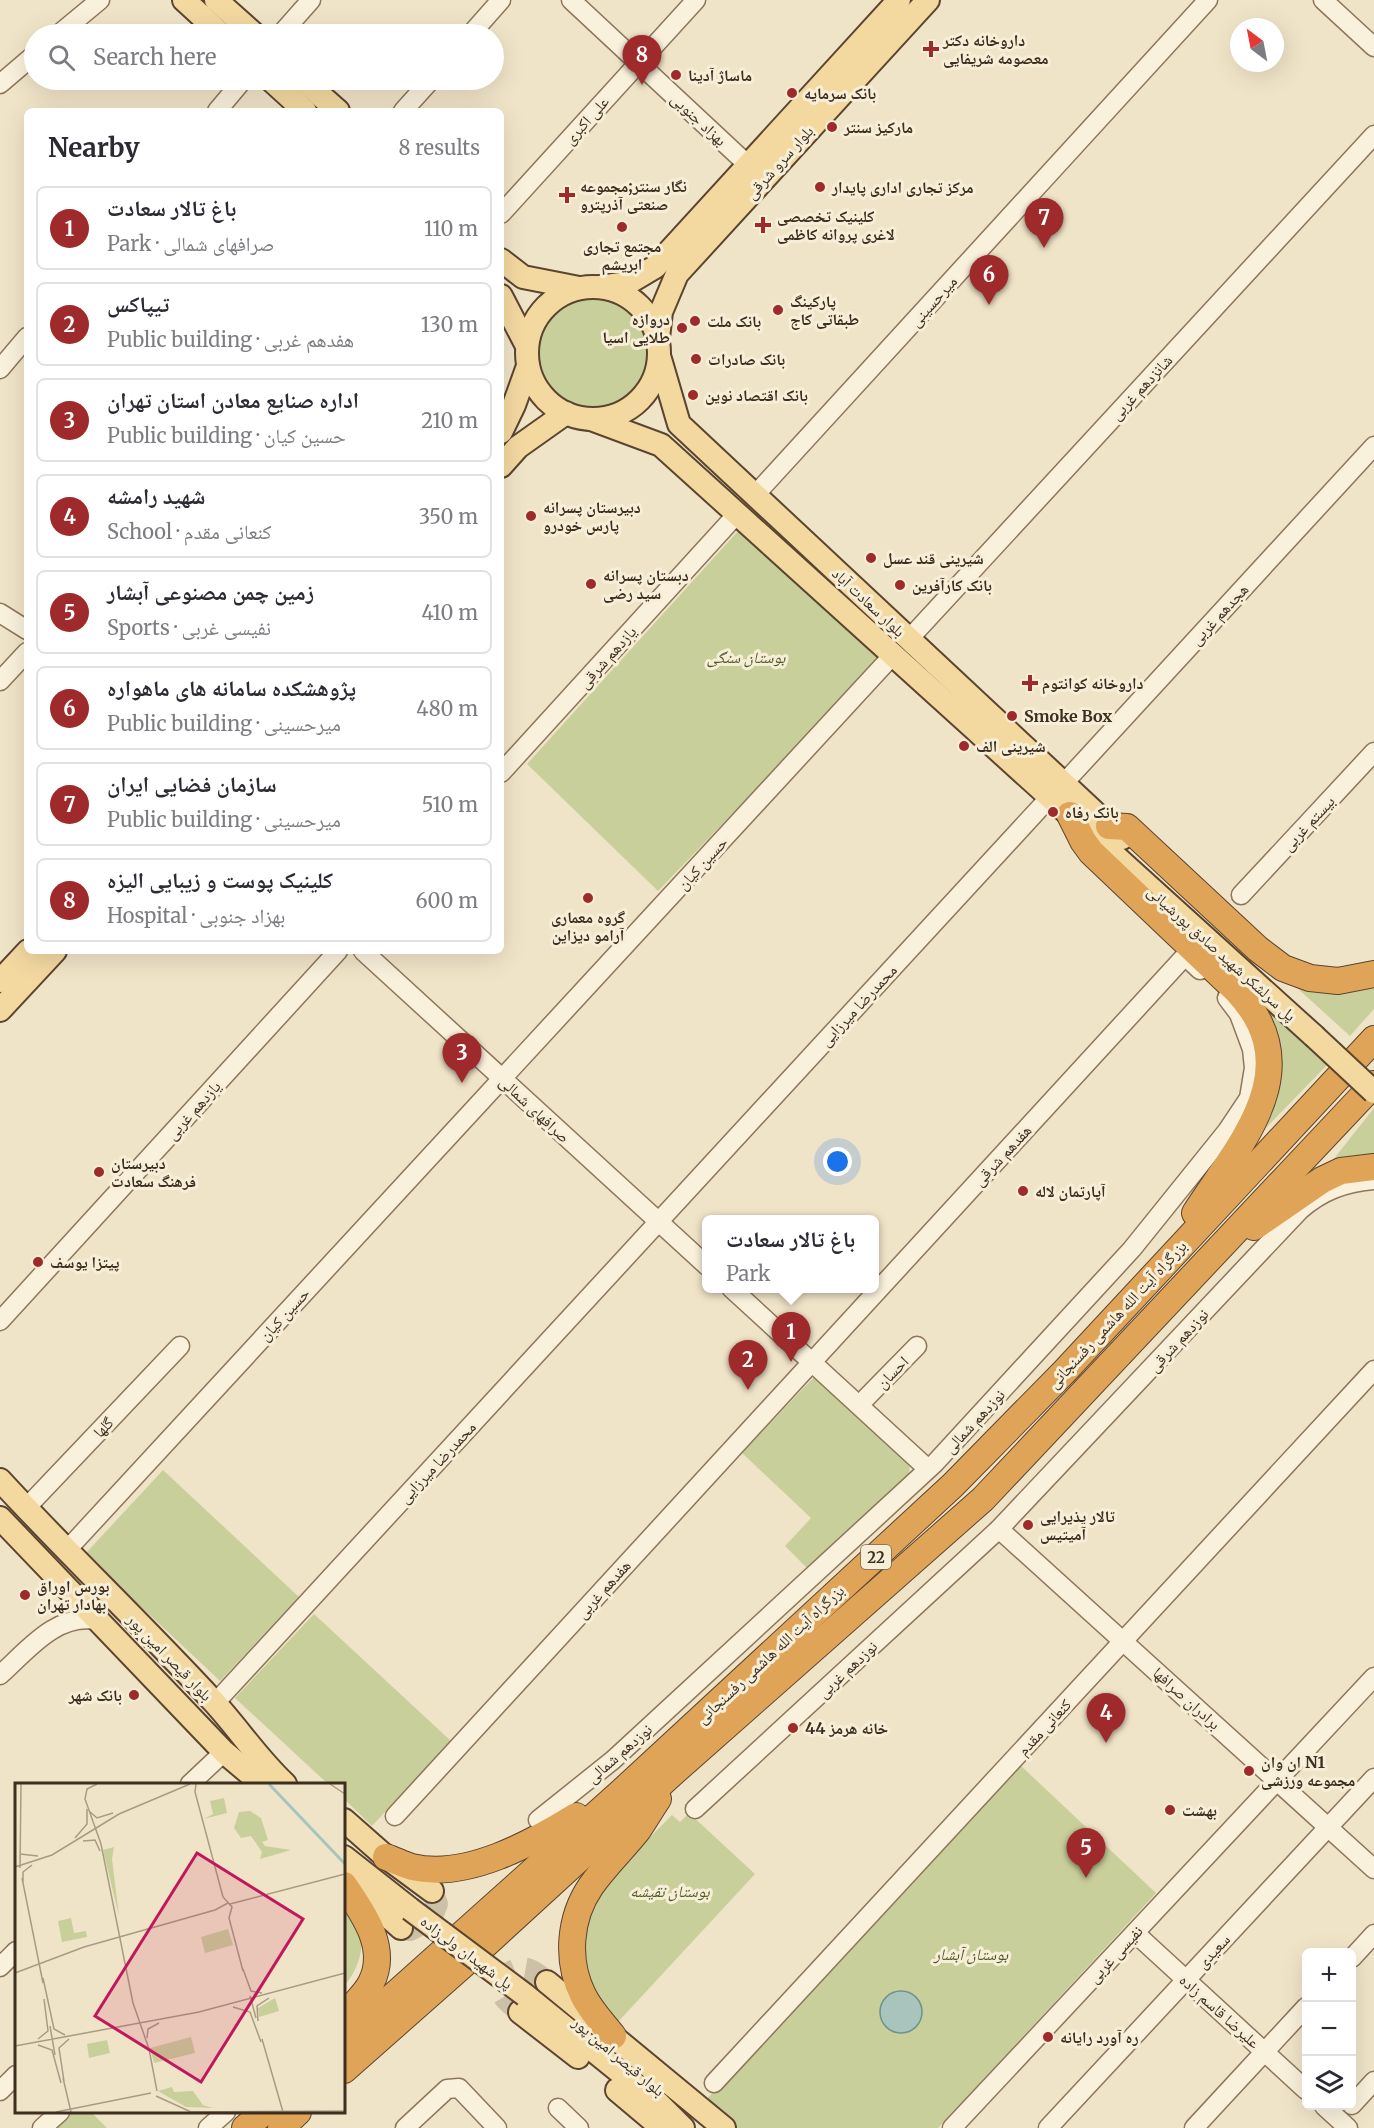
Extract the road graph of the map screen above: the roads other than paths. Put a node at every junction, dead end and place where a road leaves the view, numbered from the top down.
1 (99, 0) edge
2 (183, 0) edge
3 (216, 0) edge
4 (311, 0) edge
5 (501, 0) edge
6 (571, 0) edge
7 (696, 0) edge
8 (899, 0) edge
9 (928, 0) edge
10 (1208, 0) edge
11 (1323, 0) edge
12 (71, 24) edge
13 (210, 24) edge
14 (243, 24) edge
15 (290, 24) edge
16 (480, 24) edge
17 (1374, 47) edge
18 (639, 63) junction
19 (24, 64) edge
20 (0, 84) edge
21 (235, 90) edge
22 (293, 90) edge
23 (303, 90) edge
24 (422, 90) edge
25 (220, 108) edge
26 (303, 108) edge
27 (333, 108) edge
28 (406, 108) edge
29 (1374, 135) edge
30 (748, 165) junction
31 (504, 211) edge
32 (504, 262) edge
33 (590, 287) junction
34 (504, 303) edge
35 (24, 341) edge
36 (659, 349) junction
37 (527, 356) junction
38 (0, 369) edge
39 (566, 413) junction
40 (591, 419) junction
41 (680, 424) junction
42 (504, 426) edge
43 (661, 445) junction
44 (1374, 446) edge
45 (504, 463) edge
46 (755, 495) junction
47 (737, 514) junction
48 (0, 613) edge
49 (24, 628) edge
50 (909, 639) junction
51 (24, 655) edge
52 (893, 656) junction
53 (0, 681) edge
54 (1374, 752) edge
55 (504, 770) edge
56 (1057, 790) junction
57 (1070, 814) junction
58 (1109, 826) junction
59 (1241, 895) dead end
60 (24, 954) edge
61 (52, 954) edge
62 (335, 954) edge
63 (366, 954) edge
64 (384, 954) edge
65 (1185, 956) joint
66 (1374, 974) edge
67 (0, 981) edge
68 (0, 1010) edge
69 (1319, 1032) junction
70 (1374, 1039) edge
71 (1374, 1073) edge
72 (506, 1074) junction
73 (1374, 1084) edge
74 (1374, 1092) edge
75 (1374, 1167) edge
76 (1374, 1180) edge
77 (663, 1218) junction
78 (702, 1247) edge
79 (702, 1261) edge
80 (1203, 1264) junction
81 (1160, 1267) junction
82 (879, 1288) edge
83 (737, 1293) edge
84 (753, 1293) edge
85 (875, 1293) edge
86 (0, 1321) edge
87 (180, 1346) dead end
88 (917, 1346) dead end
89 (815, 1358) junction
90 (1374, 1370) edge
91 (866, 1398) junction
92 (932, 1465) junction
93 (0, 1480) edge
94 (26, 1508) junction
95 (0, 1518) edge
96 (999, 1528) junction
97 (66, 1551) junction
98 (96, 1620) junction
99 (1123, 1641) junction
100 (0, 1676) edge
101 (1374, 1677) edge
102 (215, 1703) junction
103 (237, 1731) junction
104 (224, 1752) junction
105 (675, 1771) junction
106 (1374, 1778) edge
107 (1277, 1780) junction
108 (192, 1783) edge
109 (245, 1783) edge
110 (259, 1783) edge
111 (283, 1783) edge
112 (301, 1783) edge
113 (619, 1794) junction
114 (695, 1809) dead end
115 (395, 1816) dead end
116 (538, 1820) dead end
117 (345, 1821) edge
118 (1329, 1827) junction
119 (345, 1839) edge
120 (386, 1857) junction
121 (345, 1858) edge
122 (1374, 1869) edge
123 (345, 1877) edge
124 (345, 1887) edge
125 (416, 1906) junction
126 (1134, 1933) junction
127 (1374, 1934) edge
128 (15, 1952) edge
129 (1356, 1954) edge
130 (0, 1967) edge
131 (1186, 1980) junction
132 (531, 1994) junction
133 (1302, 2011) edge
134 (345, 2015) edge
135 (614, 2036) junction
136 (345, 2039) edge
137 (1265, 2052) junction
138 (345, 2069) edge
139 (15, 2076) edge
140 (1374, 2081) edge
141 (714, 2083) dead end
142 (1302, 2086) edge
143 (0, 2091) edge
144 (1356, 2100) edge
145 (558, 2108) dead end
146 (1327, 2110) edge
147 (1348, 2110) edge
148 (59, 2113) edge
149 (225, 2113) edge
150 (263, 2113) edge
151 (297, 2113) edge
152 (1339, 2125) edge
153 (495, 2127) edge
154 (42, 2128) edge
155 (208, 2128) edge
156 (245, 2128) edge
157 (281, 2128) edge
158 (405, 2128) edge
159 (579, 2128) edge
160 (662, 2128) edge
161 (683, 2128) edge
162 (703, 2128) edge
163 (724, 2128) edge
164 (952, 2128) edge
165 (1048, 2128) edge
166 (1194, 2128) edge

1 - 12 street
2 - 13 main road
3 - 14 main road
4 - 15 street
5 - 16 street
6 - 18 street, بهزاد جنوبی
7 - 18 street, علی اکبری
8 - 30 main road, بلوار سرو شرقی
9 - 36 main road, بلوار سرو شرقی
10 - 46 street, میرحسینی
11 - 17 street
18 - 30 street, بهزاد جنوبی
18 - 31 street, علی اکبری
19 - 20 street
21 - 25 street
22 - 26 main road
23 - 27 main road
24 - 28 street
29 - 50 street, شانزدهم غربی
30 - 33 main road, بلوار سرو شرقی
32 - 33 main road
33 - 36 main road
33 - 37 main road
34 - 37 main road
35 - 38 street
36 - 40 main road
36 - 41 main road, بلوار سعادت آباد
37 - 39 main road
37 - 42 main road
39 - 40 main road
39 - 45 main road
40 - 43 main road, بلوار سعادت آباد
41 - 43 main road
41 - 46 main road, بلوار سعادت آباد
43 - 47 main road, بلوار سعادت آباد
44 - 56 street, هجدهم غربی
46 - 50 main road, بلوار سعادت آباد
47 - 52 main road, بلوار سعادت آباد
47 - 55 street, یازدهم شرقی
48 - 49 street
50 - 56 main road, بلوار سعادت آباد
51 - 53 street
52 - 56 main road, بلوار سعادت آباد
52 - 72 street, حسین کیان
54 - 59 street, بیستم غربی
56 - 57 main road, بلوار سعادت آباد
56 - 58 main road, بلوار سعادت آباد
56 - 77 street, محمدرضا میرزایی
57 - 69 main road, پل سرلشکر شهید صادق پورشیانی
57 - 81 highway
58 - 66 highway
58 - 69 main road, پل سرلشکر شهید صادق پورشیانی
60 - 67 main road
61 - 68 main road
62 - 86 street, یازدهم غربی
63 - 72 street, صرافهای شمالی
64 - 72 street, صرافهای شمالی
65 - 82 street, هفدهم شرقی
65 - 92 street, نوزدهم شمالی
69 - 71 main road, پل سرلشکر شهید صادق پورشیانی
69 - 74 main road, پل سرلشکر شهید صادق پورشیانی, bridge
70 - 81 highway, بزرگراه آیت الله هاشمی رفسنجانی / 22
72 - 77 street, صرافهای شمالی
72 - 97 street, حسین کیان
73 - 80 highway, بزرگراه آیت الله هاشمی رفسنجانی / 22
75 - 80 highway
76 - 96 street, نوزدهم شرقی
77 - 78 street, صرافهای شمالی
77 - 79 street, صرافهای شمالی
77 - 102 street, محمدرضا میرزایی
80 - 105 highway, بزرگراه آیت الله هاشمی رفسنجانی / 22
81 - 113 highway, بزرگراه آیت الله هاشمی رفسنجانی / 22
83 - 89 street
84 - 89 street
85 - 89 street, هفدهم شرقی
87 - 94 street, گلها
88 - 91 street, احسان
89 - 91 street
89 - 92 street
89 - 115 street, هفدهم غربی
90 - 99 street, کنعانی مقدم
91 - 92 street
92 - 116 street, نوزدهم شمالی
93 - 94 main road, بلوار قیصر امین پور
94 - 97 main road, بلوار قیصر امین پور
95 - 98 main road, بلوار قیصر امین پور
96 - 99 street, برادران صرافها
96 - 114 street, نوزدهم غربی
97 - 102 main road, بلوار قیصر امین پور
98 - 100 street
98 - 104 main road, بلوار قیصر امین پور
99 - 107 street, برادران صرافها
99 - 141 street, کنعانی مقدم
101 - 107 street, نفیسی غربی
102 - 103 main road, بلوار قیصر امین پور
103 - 111 main road, بلوار قیصر امین پور
103 - 112 main road
104 - 108 street
104 - 109 main road
104 - 110 main road, بلوار قیصر امین پور
105 - 135 highway
105 - 138 highway, بزرگراه آیت الله هاشمی رفسنجانی / 22
106 - 118 street, سعیدی
107 - 118 street, برادران صرافها
107 - 126 street, نفیسی غربی
113 - 120 highway
113 - 136 highway, بزرگراه آیت الله هاشمی رفسنجانی / 22
117 - 120 main road
118 - 122 street, برادران صرافها
118 - 131 street, سعیدی
119 - 125 main road
120 - 125 main road
121 - 125 main road
123 - 125 main road
124 - 134 highway
125 - 132 main road, پل شهیدان ولی‌زاده
126 - 131 street, علیرضا قاسم زاده
126 - 164 street, نفیسی غربی
127 - 129 street
128 - 130 street
131 - 137 street, علیرضا قاسم زاده
131 - 165 street, سعیدی
132 - 135 main road
132 - 160 main road
132 - 161 main road, بلوار قیصر امین پور
132 - 162 main road, بلوار قیصر امین پور
133 - 137 street
135 - 163 main road
137 - 142 street, علیرضا قاسم زاده
137 - 166 street
139 - 143 street
140 - 144 street
145 - 159 street
146 - 152 street
147 - 152 street
148 - 154 street
149 - 155 street
150 - 156 highway
151 - 157 highway
153 - 158 street

